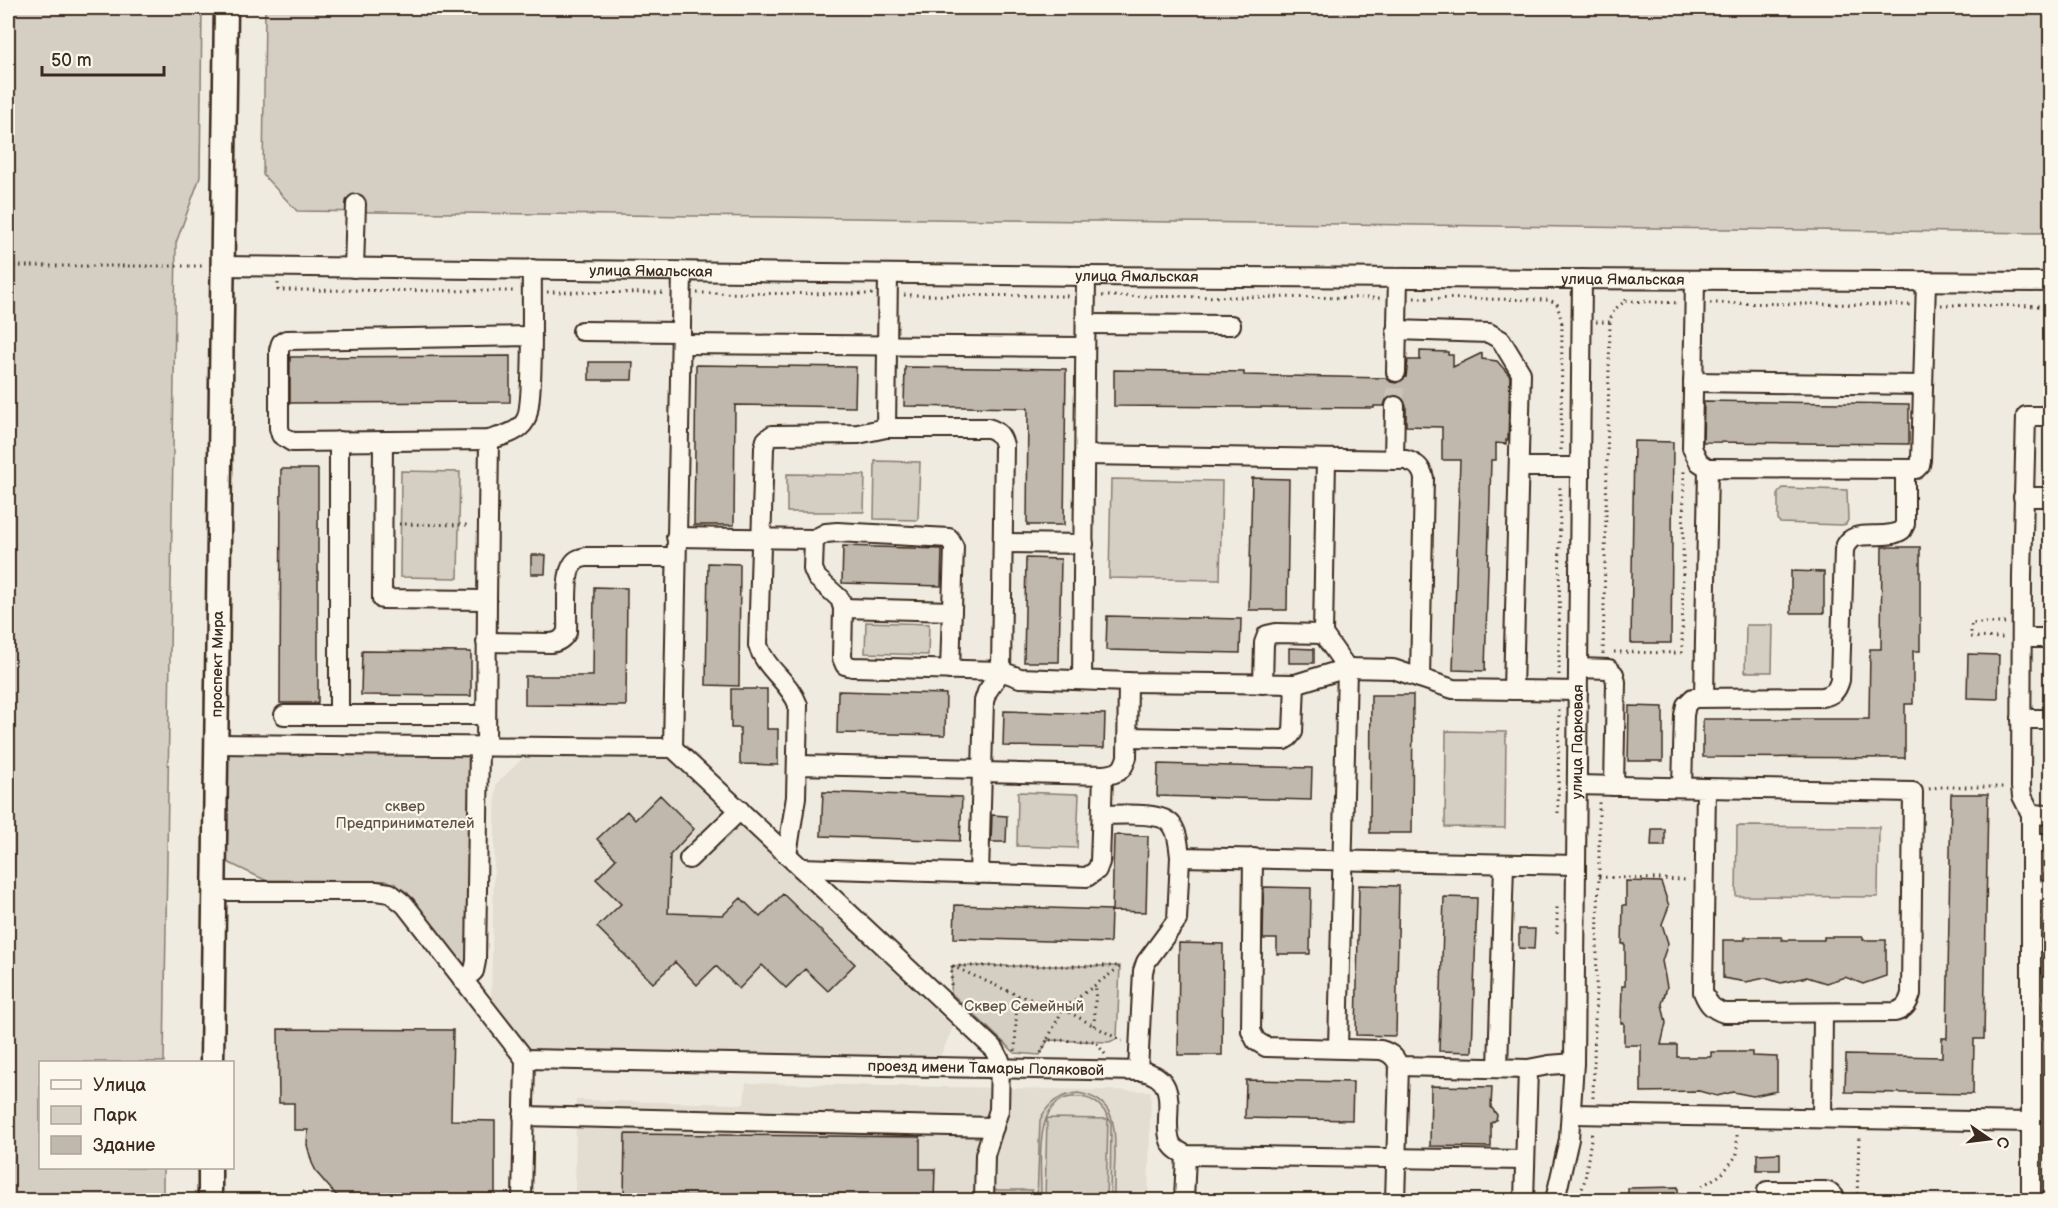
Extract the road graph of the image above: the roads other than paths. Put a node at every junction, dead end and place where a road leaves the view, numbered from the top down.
1 (226, 8) edge
2 (356, 204) dead end
3 (223, 266) junction
4 (354, 267) junction
5 (532, 269) junction
6 (682, 272) junction
7 (888, 274) junction
8 (1086, 276) junction
9 (1398, 278) junction
10 (1582, 279) junction
11 (1695, 280) junction
12 (1926, 281) junction
13 (2050, 282) edge
14 (1086, 324) junction
15 (1231, 325) dead end
16 (1396, 330) junction
17 (582, 331) dead end
18 (531, 336) junction
19 (681, 338) junction
20 (887, 346) junction
21 (1085, 347) junction
22 (1396, 372) tunnel mouth
23 (1693, 382) junction
24 (1923, 385) junction
25 (1395, 406) tunnel mouth
26 (2050, 416) edge
27 (886, 428) junction
28 (489, 440) junction
29 (339, 441) junction
30 (382, 441) junction
31 (1084, 455) junction
32 (1326, 459) junction
33 (1394, 460) junction
34 (1519, 467) junction
35 (1580, 467) junction
36 (1708, 468) junction
37 (1905, 470) junction
38 (2024, 497) junction
39 (2050, 497) edge
40 (676, 537) junction
41 (761, 538) junction
42 (814, 539) junction
43 (1004, 543) junction
44 (1084, 544) junction
45 (676, 557) junction
46 (487, 600) junction
47 (843, 608) junction
48 (952, 611) junction
49 (2022, 630) junction
50 (1323, 634) junction
51 (2050, 638) edge
52 (486, 642) junction
53 (1347, 668) junction
54 (1578, 668) junction
55 (950, 670) junction
56 (1001, 671) junction
57 (1420, 678) junction
58 (1082, 680) junction
59 (1128, 682) junction
60 (1263, 684) junction
61 (1295, 684) junction
62 (1513, 690) junction
63 (1578, 691) junction
64 (1704, 697) junction
65 (284, 715) dead end
66 (339, 715) junction
67 (486, 715) junction
68 (2021, 719) junction
69 (2050, 719) edge
70 (1128, 736) junction
71 (216, 744) junction
72 (482, 746) junction
73 (673, 748) junction
74 (797, 765) junction
75 (982, 771) junction
76 (1103, 776) junction
77 (1577, 785) junction
78 (1607, 785) junction
79 (1682, 787) junction
80 (1706, 788) junction
81 (740, 810) junction
82 (2031, 814) junction
83 (2050, 814) edge
84 (1103, 815) junction
85 (2031, 843) junction
86 (2050, 843) edge
87 (787, 855) junction
88 (1180, 857) junction
89 (1253, 858) junction
90 (689, 859) dead end
91 (1343, 860) junction
92 (1504, 864) junction
93 (1576, 865) junction
94 (801, 868) junction
95 (979, 874) junction
96 (214, 891) junction
97 (2031, 891) junction
98 (2050, 891) edge
99 (463, 981) junction
100 (1823, 1012) junction
101 (1338, 1048) junction
102 (525, 1059) junction
103 (212, 1061) edge
104 (1575, 1063) junction
105 (1399, 1066) junction
106 (1498, 1068) junction
107 (1000, 1069) junction
108 (1528, 1069) junction
109 (1138, 1071) junction
110 (1572, 1114) junction
111 (523, 1116) junction
112 (1821, 1118) junction
113 (2031, 1122) junction
114 (994, 1127) junction
115 (1186, 1155) junction
116 (1396, 1158) junction
117 (1525, 1160) junction
118 (210, 1171) edge
119 (1767, 1191) dead end
120 (210, 1200) edge
121 (221, 1200) edge
122 (522, 1200) edge
123 (984, 1200) edge
124 (1184, 1200) edge
125 (1395, 1200) edge
126 (1524, 1200) edge
127 (1555, 1200) edge
128 (1837, 1200) edge
129 (2031, 1200) edge

1 - 3 main road, проспект Мира
2 - 4 street
3 - 4 street, улица Ямальская
3 - 71 main road, проспект Мира
4 - 5 street, улица Ямальская
5 - 6 street, улица Ямальская
5 - 18 street
6 - 7 street, улица Ямальская
6 - 19 street
7 - 8 street, улица Ямальская
7 - 20 street
8 - 9 street, улица Ямальская
8 - 14 street
9 - 10 street, улица Ямальская
9 - 16 street
10 - 11 street, улица Ямальская
10 - 35 street, улица Парковая
11 - 12 street, улица Ямальская
11 - 23 street
12 - 13 street, улица Ямальская
12 - 24 street
14 - 15 street
14 - 21 street
16 - 22 street
16 - 34 street
17 - 19 street
18 - 28 street
18 - 29 street
19 - 20 street
19 - 40 street
20 - 21 street
20 - 27 street
21 - 31 street
23 - 24 street
23 - 36 street
24 - 37 street
25 - 33 street
26 - 38 street
27 - 41 street
27 - 43 street
28 - 30 street
28 - 46 street
29 - 30 street
29 - 66 street
30 - 46 street
31 - 32 street
31 - 44 street
32 - 33 street
32 - 50 street
33 - 57 street
34 - 35 street
34 - 62 street
35 - 54 street, улица Парковая
36 - 37 street
36 - 64 street
37 - 64 street
38 - 39 street
38 - 49 street
40 - 41 street
40 - 45 street
41 - 42 street
41 - 74 street
42 - 47 street
42 - 48 street
43 - 44 street
43 - 56 street
44 - 58 street
45 - 52 street
45 - 73 street
46 - 52 street
47 - 48 street
47 - 55 street
48 - 55 street
49 - 51 street
49 - 68 street
50 - 53 street
50 - 60 street
52 - 67 street
53 - 57 street
53 - 61 street
53 - 91 street
54 - 63 street, улица Парковая
54 - 78 street
55 - 56 street
56 - 58 street
56 - 75 street
57 - 62 street
58 - 59 street
59 - 60 street
59 - 70 street
60 - 61 street
61 - 70 street
62 - 63 street
63 - 77 street, улица Парковая
64 - 79 street
65 - 66 street
66 - 67 street
67 - 72 street
68 - 69 street
68 - 82 street
70 - 76 street
71 - 72 street
71 - 96 main road, проспект Мира
72 - 73 street
72 - 99 street
73 - 81 street
74 - 75 street
74 - 87 street
75 - 76 street
75 - 95 street
76 - 84 street
77 - 78 street
77 - 93 street, улица Парковая
78 - 79 street
79 - 80 street
80 - 100 street
80 - 100 street
81 - 87 street
81 - 90 street
82 - 83 street
82 - 85 street
84 - 88 street
84 - 95 street
85 - 86 street
85 - 97 street
87 - 94 street
88 - 89 street
88 - 109 street
89 - 91 street
89 - 101 street
91 - 92 street
91 - 101 street
92 - 93 street
92 - 106 street
93 - 104 street, улица Парковая
94 - 95 street
94 - 107 street
96 - 99 street
96 - 103 main road, проспект Мира
97 - 98 street
97 - 113 street
99 - 102 street
100 - 112 street
101 - 105 street
102 - 107 street, проезд имени Тамары Поляковой
102 - 111 street
104 - 108 street
104 - 110 street, улица Парковая
105 - 106 street
105 - 116 street
106 - 108 street
107 - 109 street, проезд имени Тамары Поляковой
107 - 114 street
108 - 117 street
109 - 115 street, проезд имени Тамары Поляковой
110 - 112 street
110 - 127 street, улица Парковая
111 - 114 street
111 - 122 street
112 - 113 street
113 - 129 street
114 - 123 street
115 - 116 street
115 - 124 street
116 - 117 street
116 - 125 street
117 - 126 street
118 - 120 main road
118 - 121 street
119 - 128 street

